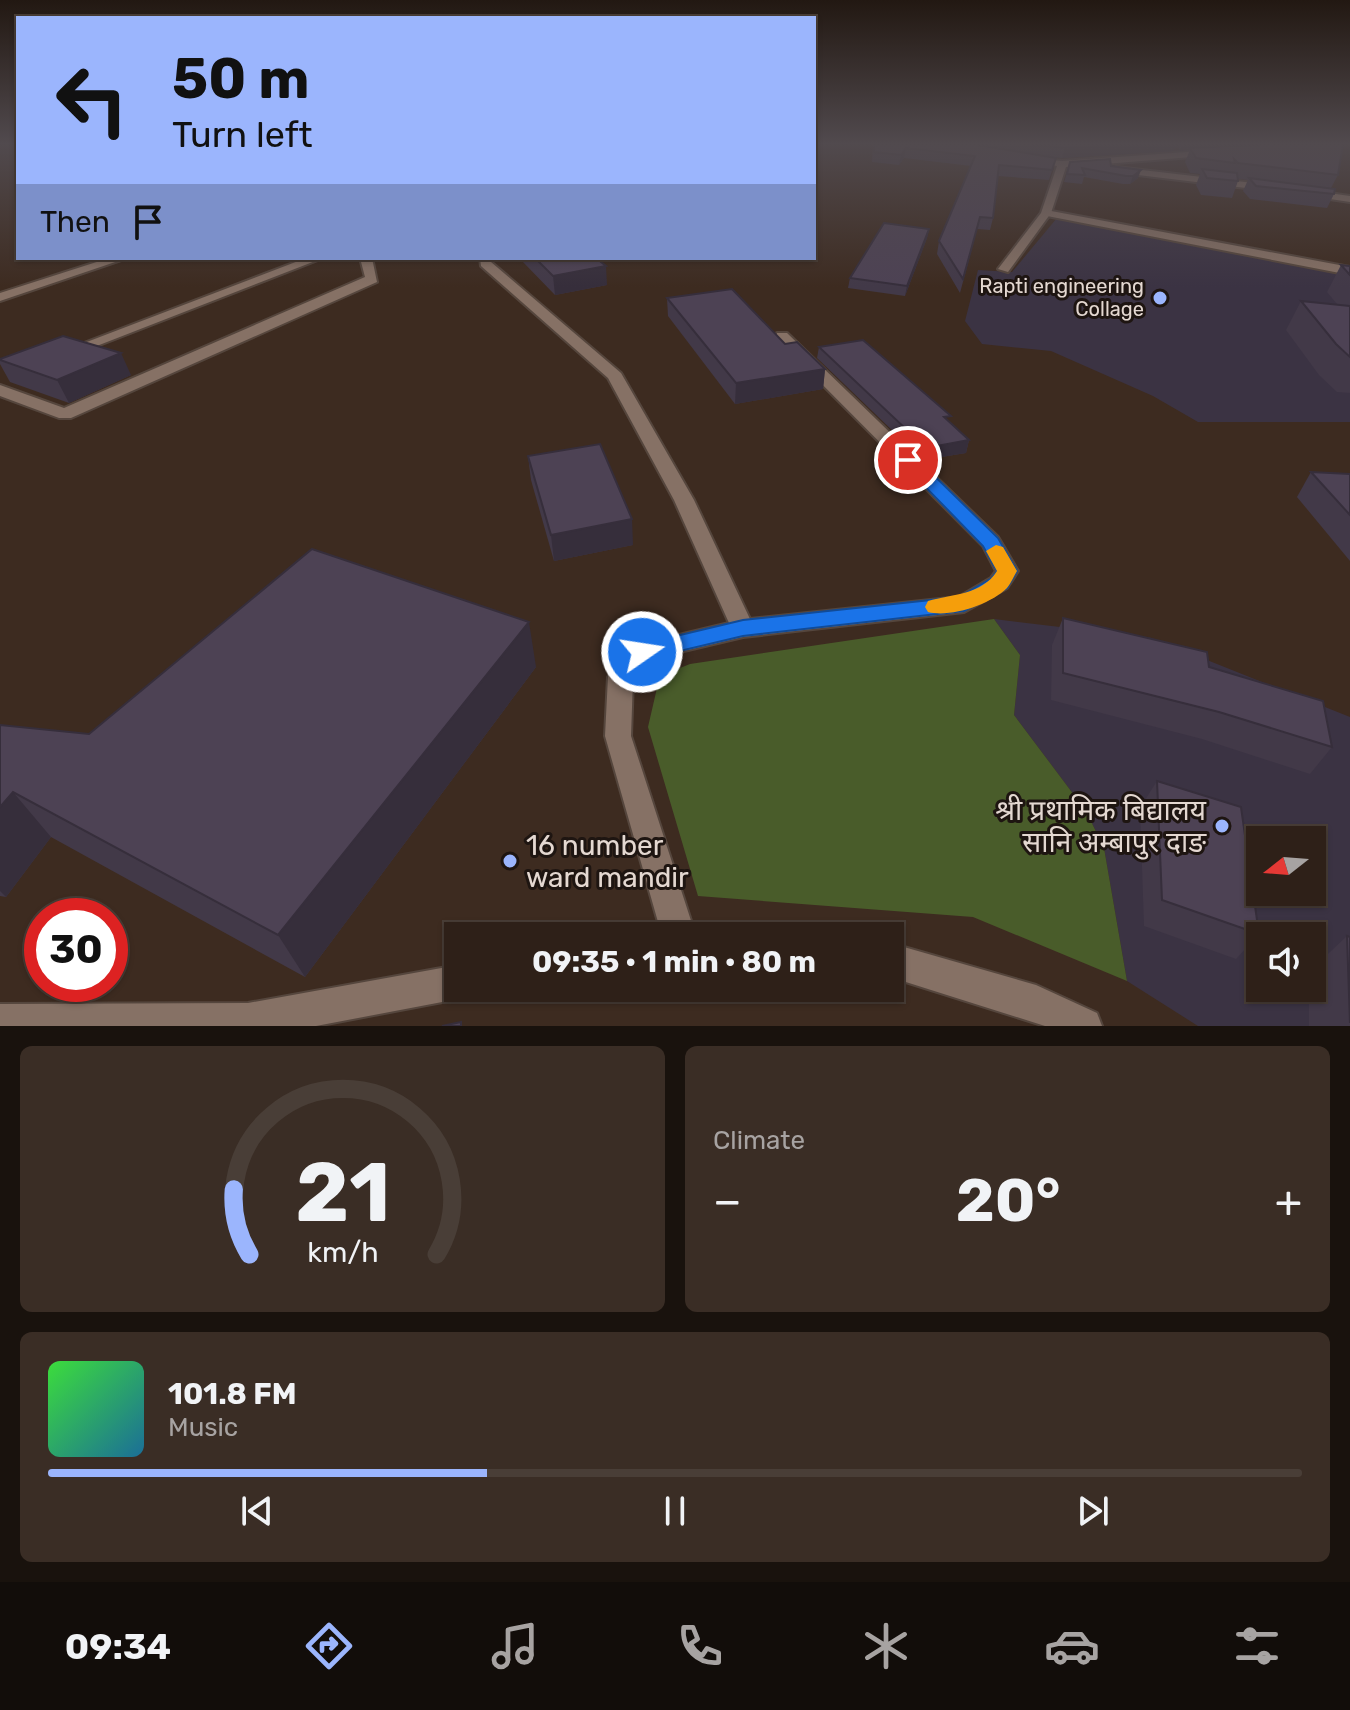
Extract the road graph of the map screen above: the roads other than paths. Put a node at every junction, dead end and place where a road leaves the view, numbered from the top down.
1 (1053, 192) edge
2 (1301, 192) edge
3 (1350, 199) edge
4 (1046, 213) junction
5 (115, 260) edge
6 (312, 260) edge
7 (367, 260) edge
8 (486, 260) edge
9 (1004, 269) dead end
10 (1350, 271) edge
11 (0, 297) edge
12 (782, 336) edge
13 (59, 356) edge
14 (0, 382) edge
15 (743, 628) junction
16 (675, 922) edge
17 (904, 964) edge
18 (444, 985) edge
19 (0, 1022) edge
20 (1084, 1026) edge

1 - 4 street
2 - 3 street
4 - 9 street
4 - 10 street
5 - 11 street
6 - 13 street
7 - 14 street
8 - 15 street
12 - 15 street
15 - 16 street
17 - 20 street
18 - 19 street

